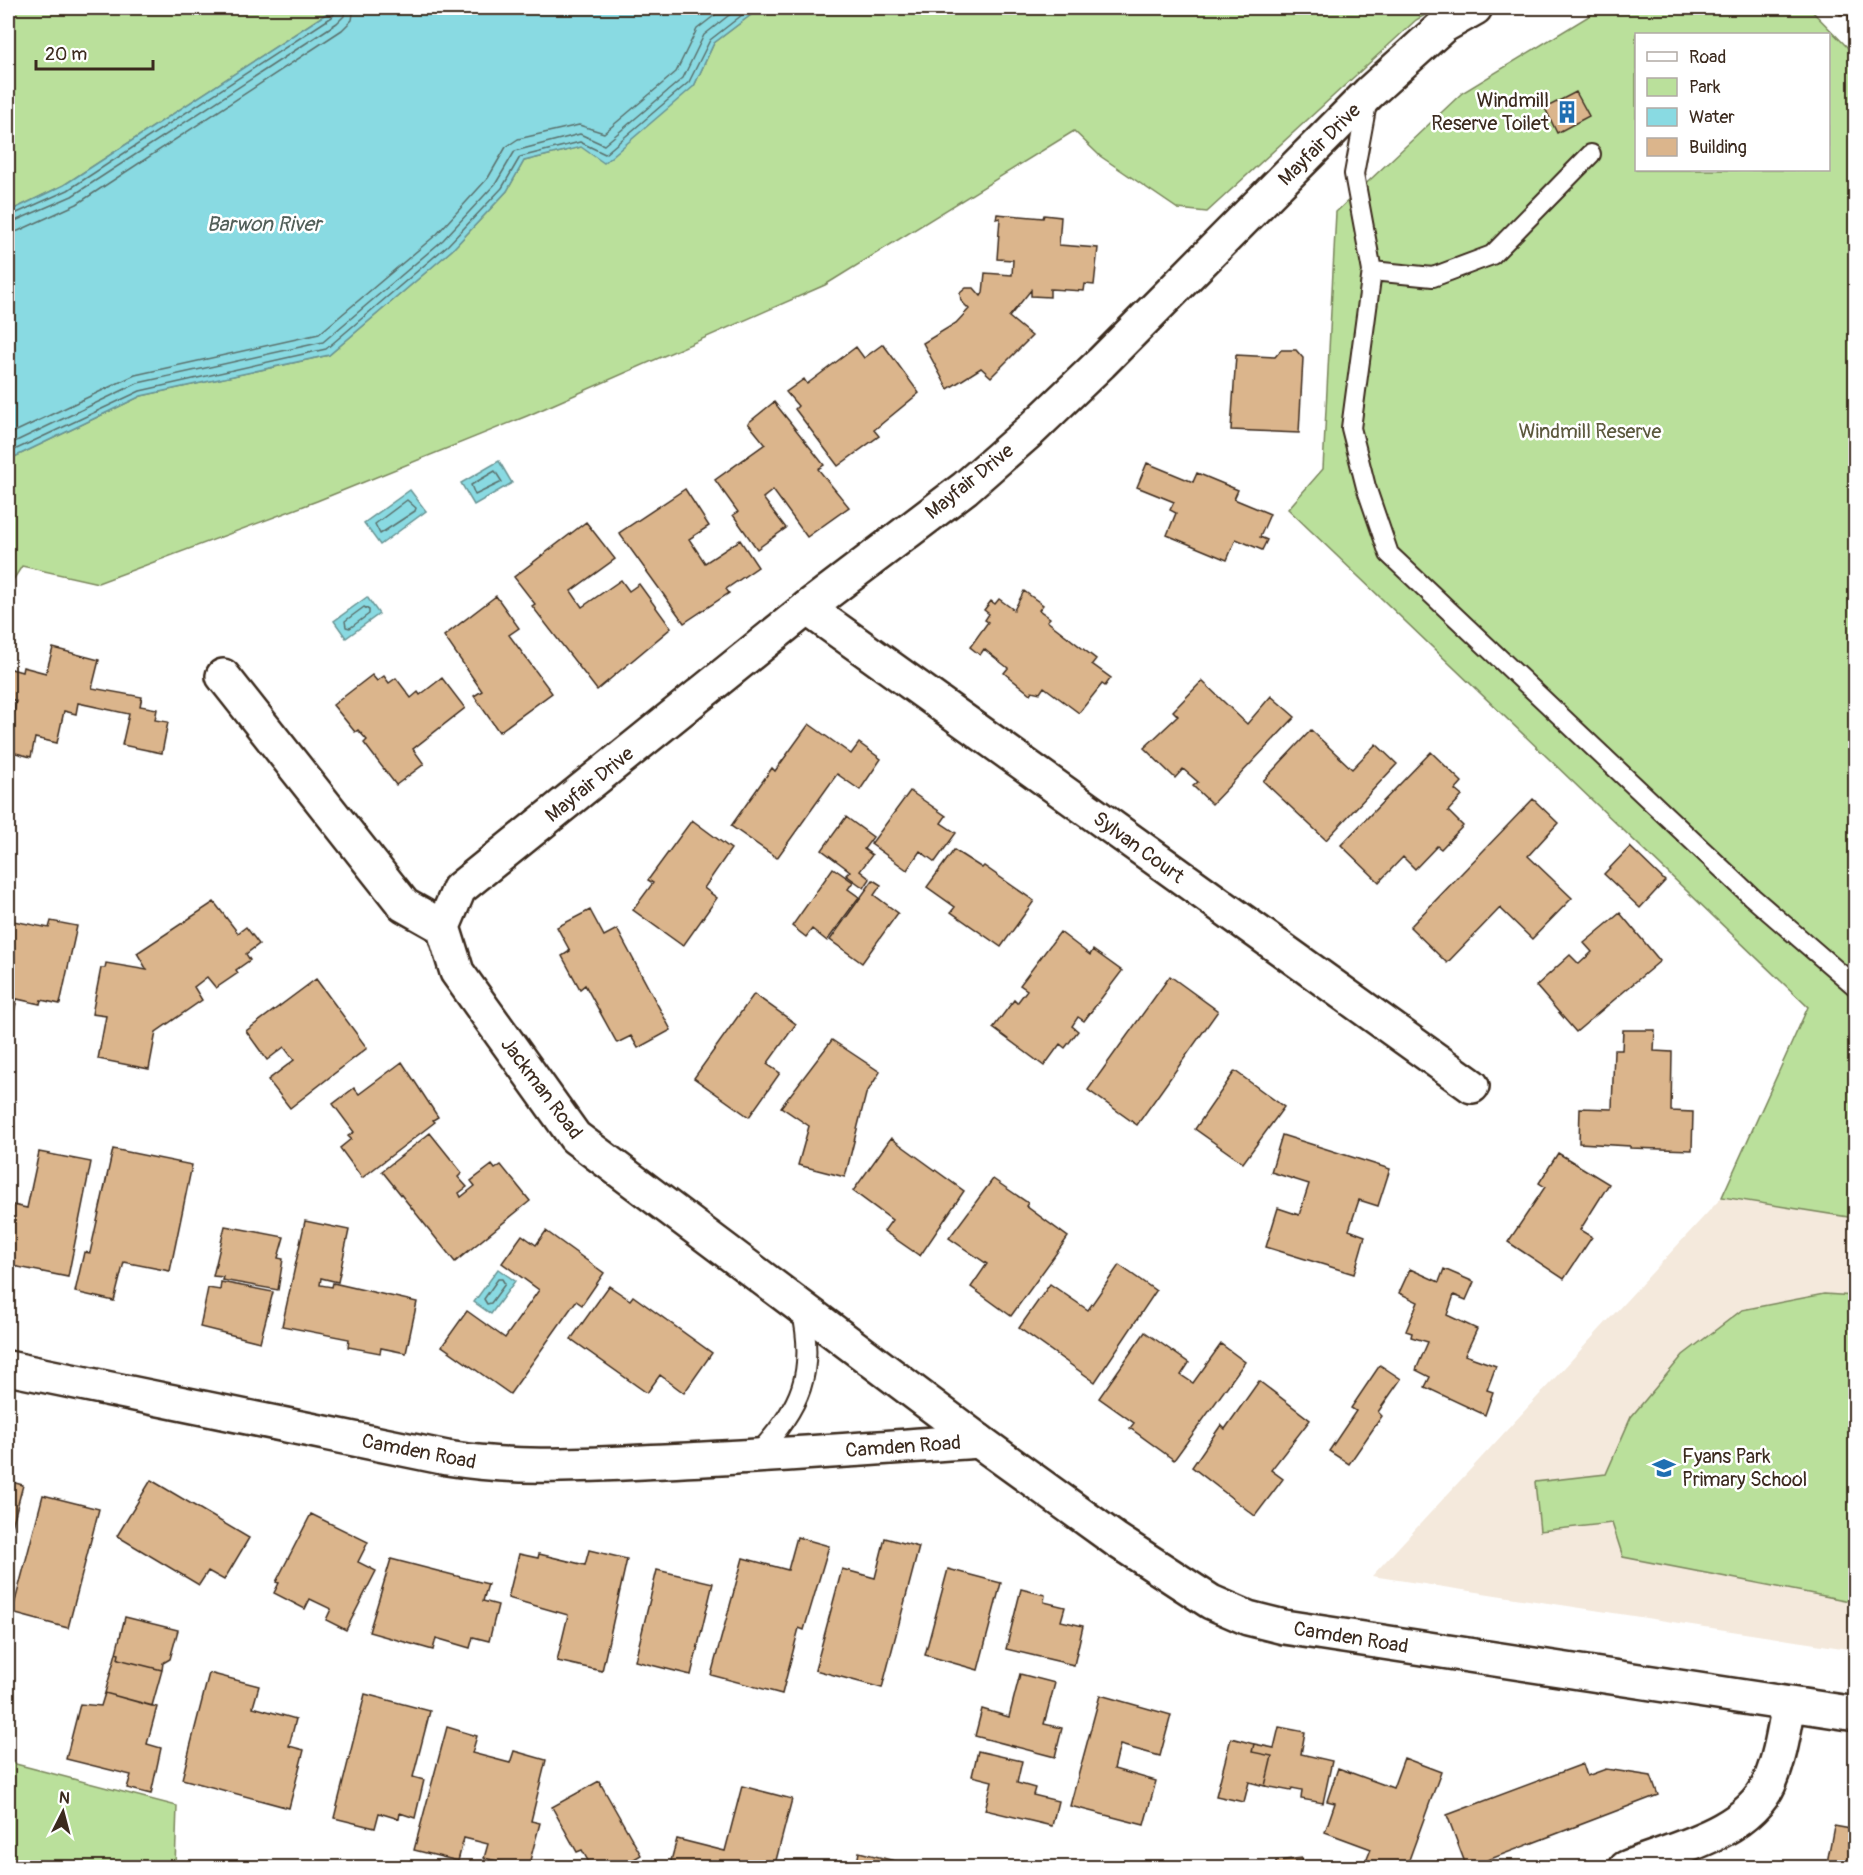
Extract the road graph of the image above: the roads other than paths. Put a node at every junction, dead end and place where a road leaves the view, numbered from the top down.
1 (1475, 8) edge
2 (1369, 93) junction
3 (1591, 154) dead end
4 (1372, 270) junction
5 (807, 608) junction
6 (223, 676) dead end
7 (443, 927) junction
8 (1856, 987) edge
9 (1472, 1086) dead end
10 (801, 1308) junction
11 (8, 1368) edge
12 (979, 1441) junction
13 (754, 1456) junction
14 (1790, 1704) junction
15 (1856, 1714) edge
16 (1626, 1868) edge

1 - 2 street, Mayfair Drive
2 - 4 lane
2 - 5 street, Mayfair Drive
3 - 4 lane
4 - 8 lane
5 - 7 street, Mayfair Drive
5 - 9 street, Sylvan Court
6 - 7 street
7 - 10 street, Jackman Road
10 - 12 street, Jackman Road
10 - 13 lane
11 - 13 street, Camden Road
12 - 13 street, Camden Road
12 - 14 street, Camden Road
14 - 15 street, Camden Road
14 - 16 street

